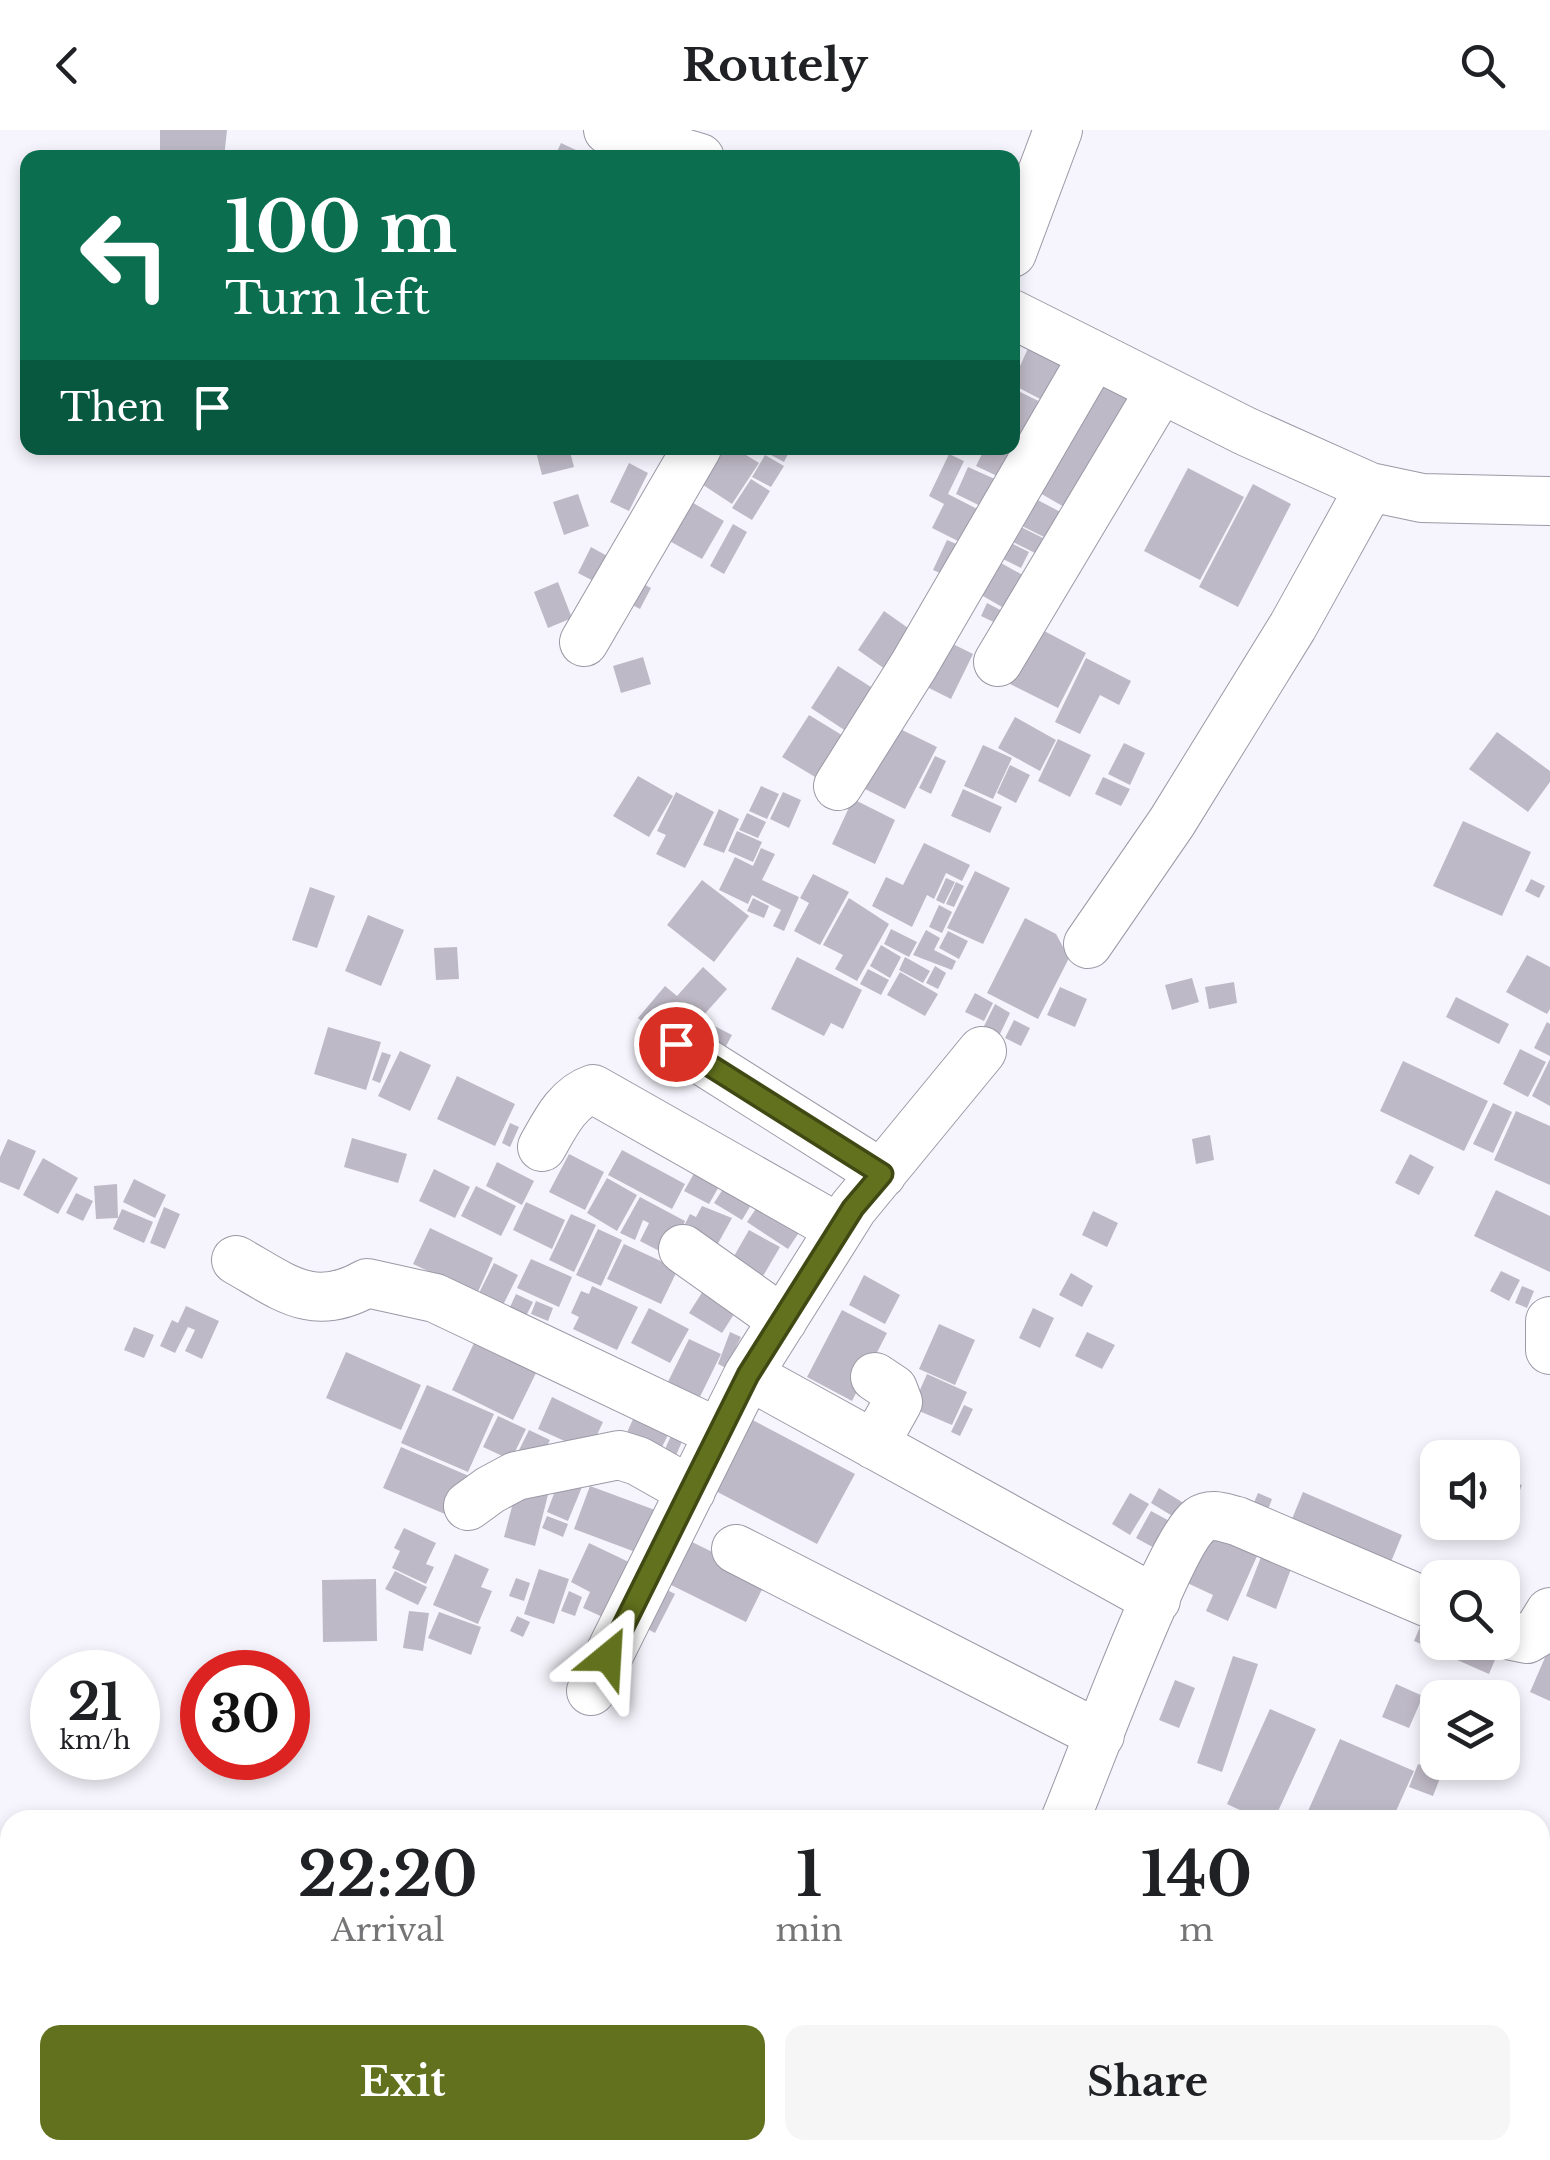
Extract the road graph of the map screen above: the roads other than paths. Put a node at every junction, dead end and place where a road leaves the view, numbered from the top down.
1 (608, 130) edge
2 (1058, 130) edge
3 (674, 150) edge
4 (1020, 232) edge
5 (1020, 318) edge
6 (1094, 355) junction
7 (1161, 389) junction
8 (693, 455) edge
9 (1370, 487) junction
10 (1550, 501) edge
11 (584, 642) dead end
12 (998, 662) dead end
13 (838, 786) dead end
14 (1088, 944) dead end
15 (676, 1044) dead end
16 (982, 1051) dead end
17 (542, 1147) dead end
18 (882, 1174) junction
19 (840, 1229) junction
20 (683, 1248) dead end
21 (236, 1260) dead end
22 (783, 1320) junction
23 (1550, 1321) edge
24 (1550, 1350) edge
25 (748, 1375) junction
26 (874, 1377) dead end
27 (719, 1433) junction
28 (874, 1445) junction
29 (690, 1491) junction
30 (468, 1506) dead end
31 (736, 1549) dead end
32 (1420, 1599) edge
33 (1156, 1600) junction
34 (1549, 1615) edge
35 (1520, 1638) edge
36 (591, 1690) dead end
37 (1100, 1735) junction
38 (1070, 1810) edge

1 - 3 street
2 - 4 street
5 - 6 street
6 - 7 street
6 - 13 street
7 - 9 street
7 - 12 street
8 - 11 street
9 - 10 street
9 - 14 street
15 - 18 street
16 - 18 street
17 - 19 street
18 - 19 street
19 - 22 street
20 - 22 street
21 - 27 street
22 - 25 street
23 - 24 street
25 - 27 street
25 - 28 street
26 - 28 street
27 - 29 street
28 - 33 street
29 - 30 street
29 - 36 street
31 - 37 street
32 - 33 street
33 - 37 street
34 - 35 street
37 - 38 street

